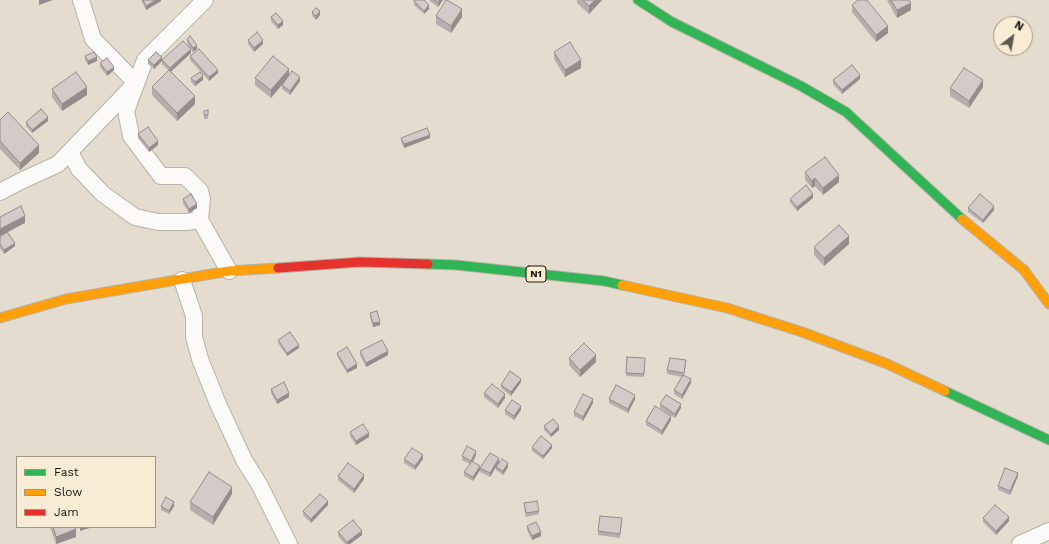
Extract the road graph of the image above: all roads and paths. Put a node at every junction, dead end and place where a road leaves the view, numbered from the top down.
1 (82, 0) edge
2 (205, 0) edge
3 (638, 0) edge
4 (136, 83) junction
5 (70, 152) junction
6 (0, 192) edge
7 (200, 220) junction
8 (229, 272) junction
9 (182, 280) junction
10 (1049, 304) edge
11 (0, 318) edge
12 (1049, 440) edge
13 (1049, 531) edge
14 (289, 544) edge
15 (1020, 544) edge

1 - 4 street
2 - 4 street
3 - 10 main road
4 - 5 street
4 - 7 street
5 - 6 street
5 - 7 street
7 - 8 street
8 - 9 main road, N1
8 - 12 main road, N1
9 - 11 main road, N1
9 - 14 street
13 - 15 street

